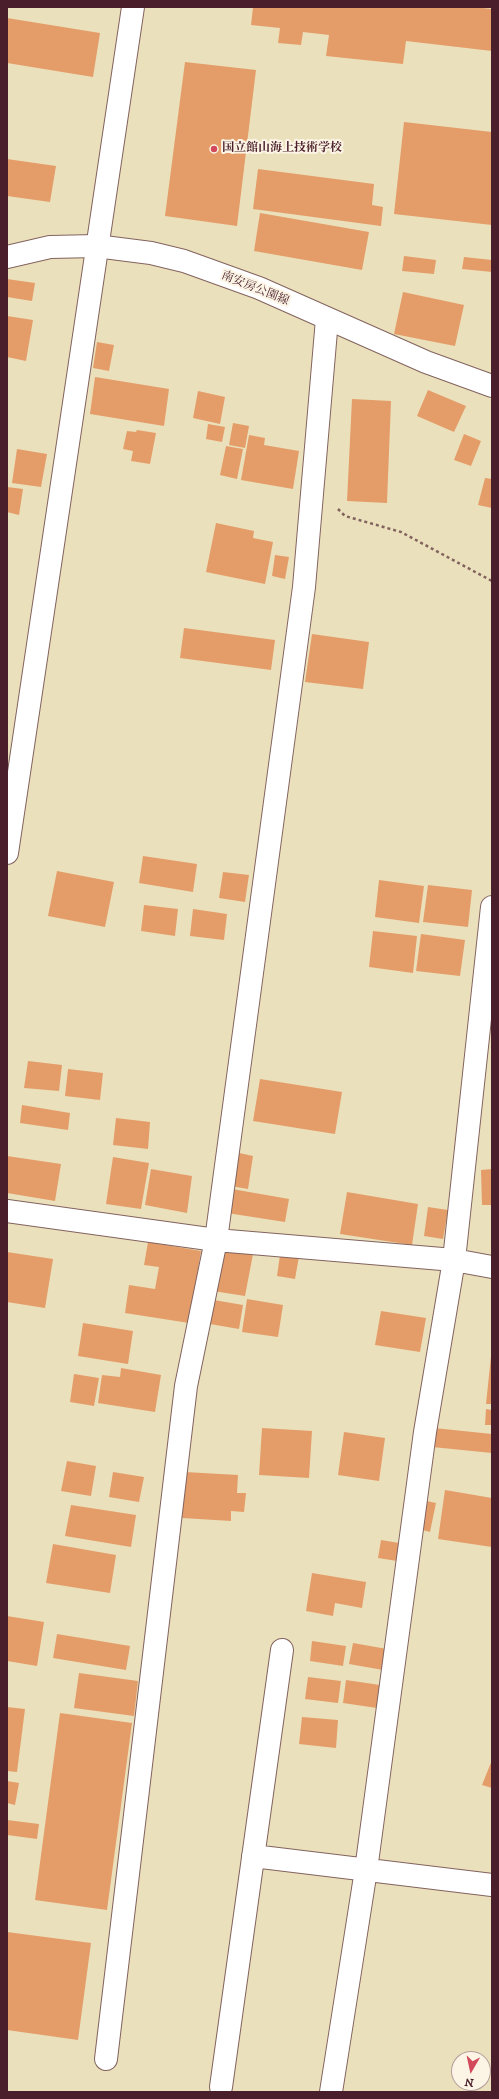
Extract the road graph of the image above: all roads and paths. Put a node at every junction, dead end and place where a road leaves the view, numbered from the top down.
1 (133, 7) edge
2 (96, 246) junction
3 (7, 256) edge
4 (327, 319) junction
5 (492, 386) edge
6 (312, 488) junction
7 (492, 581) edge
8 (7, 853) edge
9 (492, 907) edge
10 (7, 1211) edge
11 (216, 1240) junction
12 (454, 1260) junction
13 (492, 1267) edge
14 (282, 1650) dead end
15 (253, 1856) junction
16 (366, 1870) junction
17 (492, 1885) edge
18 (106, 2059) dead end
19 (221, 2087) dead end
20 (331, 2092) edge

1 - 2 street
2 - 3 street, 南安房公園線
2 - 4 street, 南安房公園線
2 - 8 street
4 - 5 street, 南安房公園線
4 - 6 street
6 - 7 path
6 - 11 street
9 - 12 street
10 - 11 street
11 - 12 street
11 - 18 street
12 - 13 street
12 - 16 street
14 - 15 street
15 - 16 street
15 - 19 street
16 - 17 street
16 - 20 street

